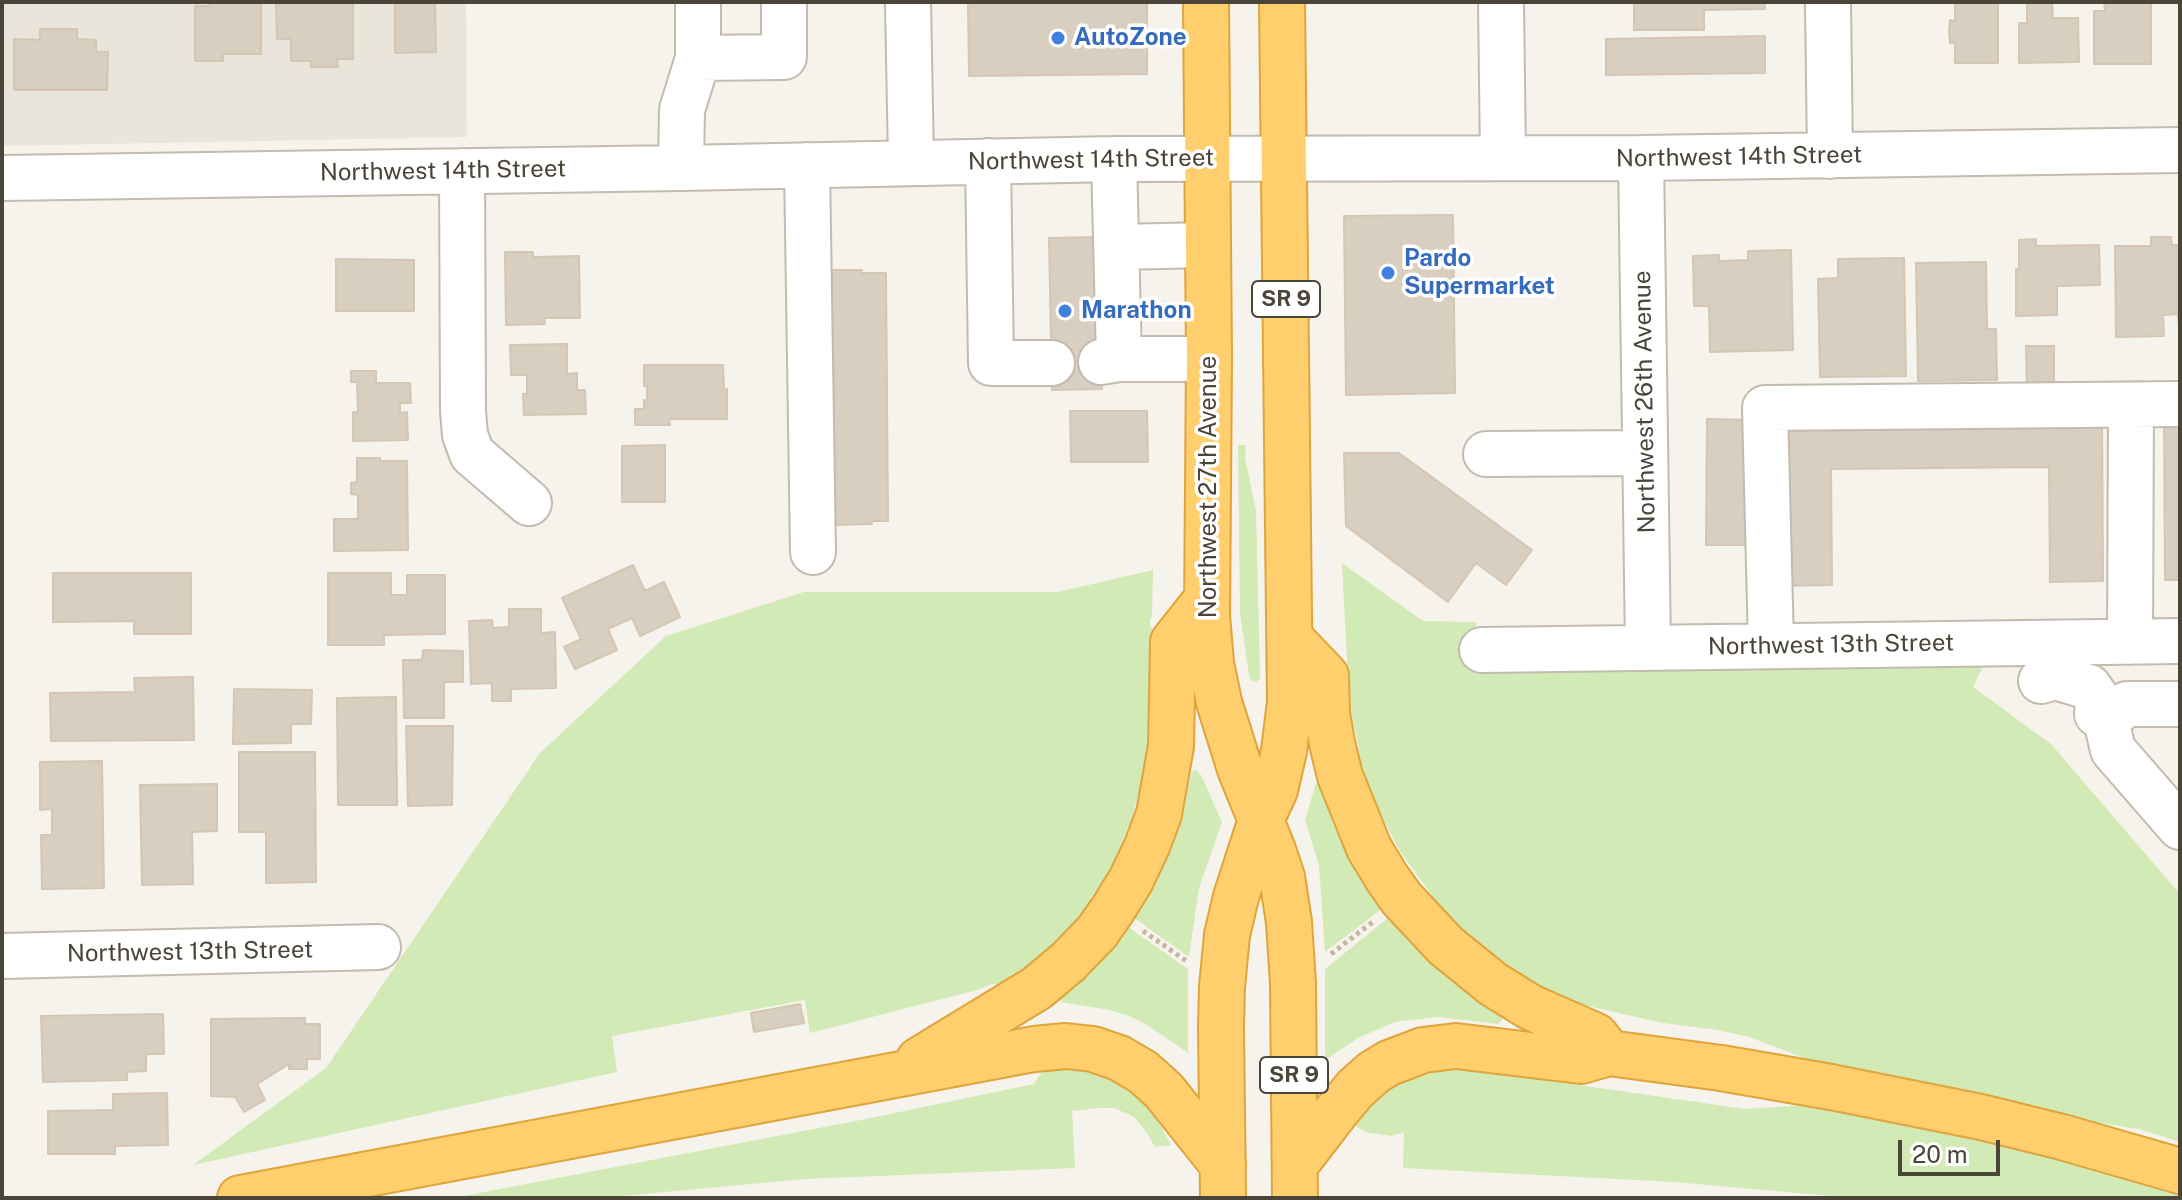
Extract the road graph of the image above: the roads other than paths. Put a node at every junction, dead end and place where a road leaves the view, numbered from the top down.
1 (698, 2) edge
2 (784, 2) edge
3 (908, 2) edge
4 (1206, 2) edge
5 (1282, 2) edge
6 (1501, 2) edge
7 (1828, 2) edge
8 (698, 58) junction
9 (2180, 150) edge
10 (1830, 156) junction
11 (1283, 158) junction
12 (1503, 158) junction
13 (1641, 158) junction
14 (1114, 159) junction
15 (1207, 159) junction
16 (988, 161) junction
17 (911, 162) junction
18 (807, 165) junction
19 (681, 168) junction
20 (462, 171) junction
21 (2, 178) edge
22 (1208, 245) junction
23 (1117, 247) junction
24 (1209, 359) junction
25 (1052, 363) dead end
26 (2180, 404) edge
27 (2131, 405) junction
28 (1645, 453) junction
29 (1486, 454) dead end
30 (529, 503) dead end
31 (813, 552) dead end
32 (1207, 599) junction
33 (1290, 638) junction
34 (2180, 641) edge
35 (2130, 642) junction
36 (2008, 643) junction
37 (1771, 645) junction
38 (1648, 647) junction
39 (1482, 650) dead end
40 (2180, 704) edge
41 (2102, 717) junction
42 (1261, 820) junction
43 (2180, 827) edge
44 (378, 947) dead end
45 (2, 956) edge
46 (1609, 1053) junction
47 (893, 1076) junction
48 (2180, 1171) edge
49 (1223, 1182) edge
50 (1295, 1182) edge
51 (240, 1198) edge

1 - 8 street
2 - 8 street
3 - 17 street
4 - 15 highway, Northwest 27th Avenue / SR 9
5 - 11 highway, SR 9
6 - 12 street
7 - 10 street
8 - 19 street
9 - 10 street, Northwest 14th Street
10 - 13 street, Northwest 14th Street
11 - 12 street, Northwest 14th Street
11 - 15 street, Northwest 14th Street
11 - 33 highway, SR 9
12 - 13 street, Northwest 14th Street
13 - 28 street, Northwest 26th Avenue
14 - 15 street, Northwest 14th Street
14 - 16 street, Northwest 14th Street
14 - 23 street
15 - 22 highway, Northwest 27th Avenue / SR 9
16 - 17 street, Northwest 14th Street
16 - 25 street
17 - 18 street, Northwest 14th Street
18 - 19 street, Northwest 14th Street
18 - 31 street
19 - 20 street, Northwest 14th Street
20 - 21 street, Northwest 14th Street
20 - 30 street
22 - 23 street
22 - 24 highway, Northwest 27th Avenue / SR 9
23 - 24 street
24 - 32 highway, Northwest 27th Avenue / SR 9
26 - 27 street
27 - 35 street
27 - 37 street
28 - 29 street
28 - 38 street, Northwest 26th Avenue
32 - 42 highway, Northwest 27th Avenue / SR 9
32 - 47 highway
33 - 42 highway, SR 9
33 - 46 highway
34 - 35 street, Northwest 13th Street
35 - 36 street, Northwest 13th Street
36 - 37 street, Northwest 13th Street
36 - 41 street
37 - 38 street, Northwest 13th Street
38 - 39 street, Northwest 13th Street
40 - 41 street
41 - 43 street
42 - 49 highway, SR 9
42 - 50 highway, Northwest 27th Avenue / SR 9
44 - 45 street, Northwest 13th Street
46 - 48 highway
46 - 50 highway
47 - 49 highway
47 - 51 highway

